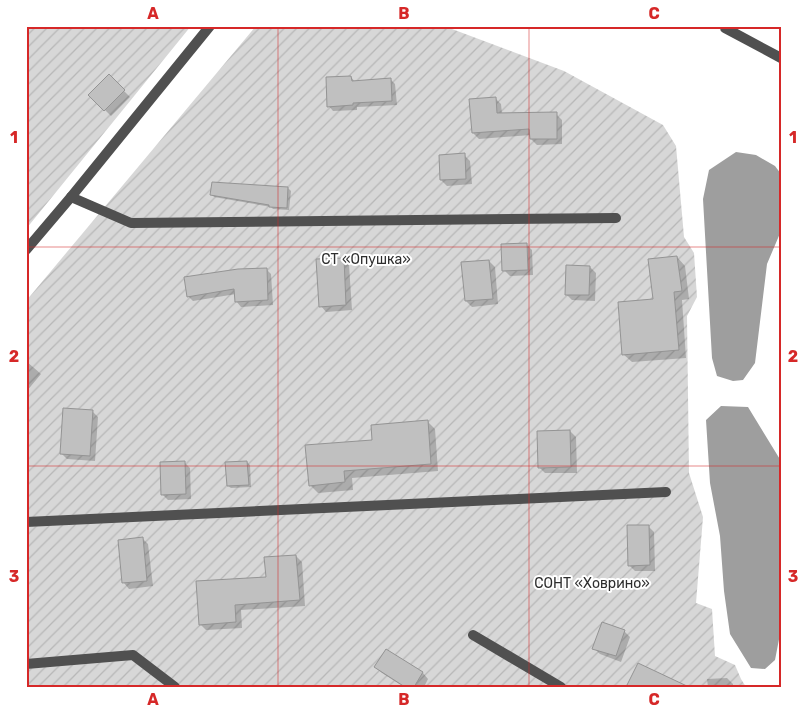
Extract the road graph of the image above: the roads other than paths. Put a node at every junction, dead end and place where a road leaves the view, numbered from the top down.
1 (210, 26) edge
2 (725, 26) edge
3 (781, 58) edge
4 (72, 197) junction
5 (616, 218) dead end
6 (26, 250) edge
7 (666, 492) dead end
8 (26, 522) edge
9 (473, 635) dead end
10 (26, 664) edge
11 (175, 687) edge
12 (561, 687) edge

1 - 4 street
2 - 3 street
4 - 5 street
4 - 6 street
7 - 8 street
9 - 12 street
10 - 11 street

